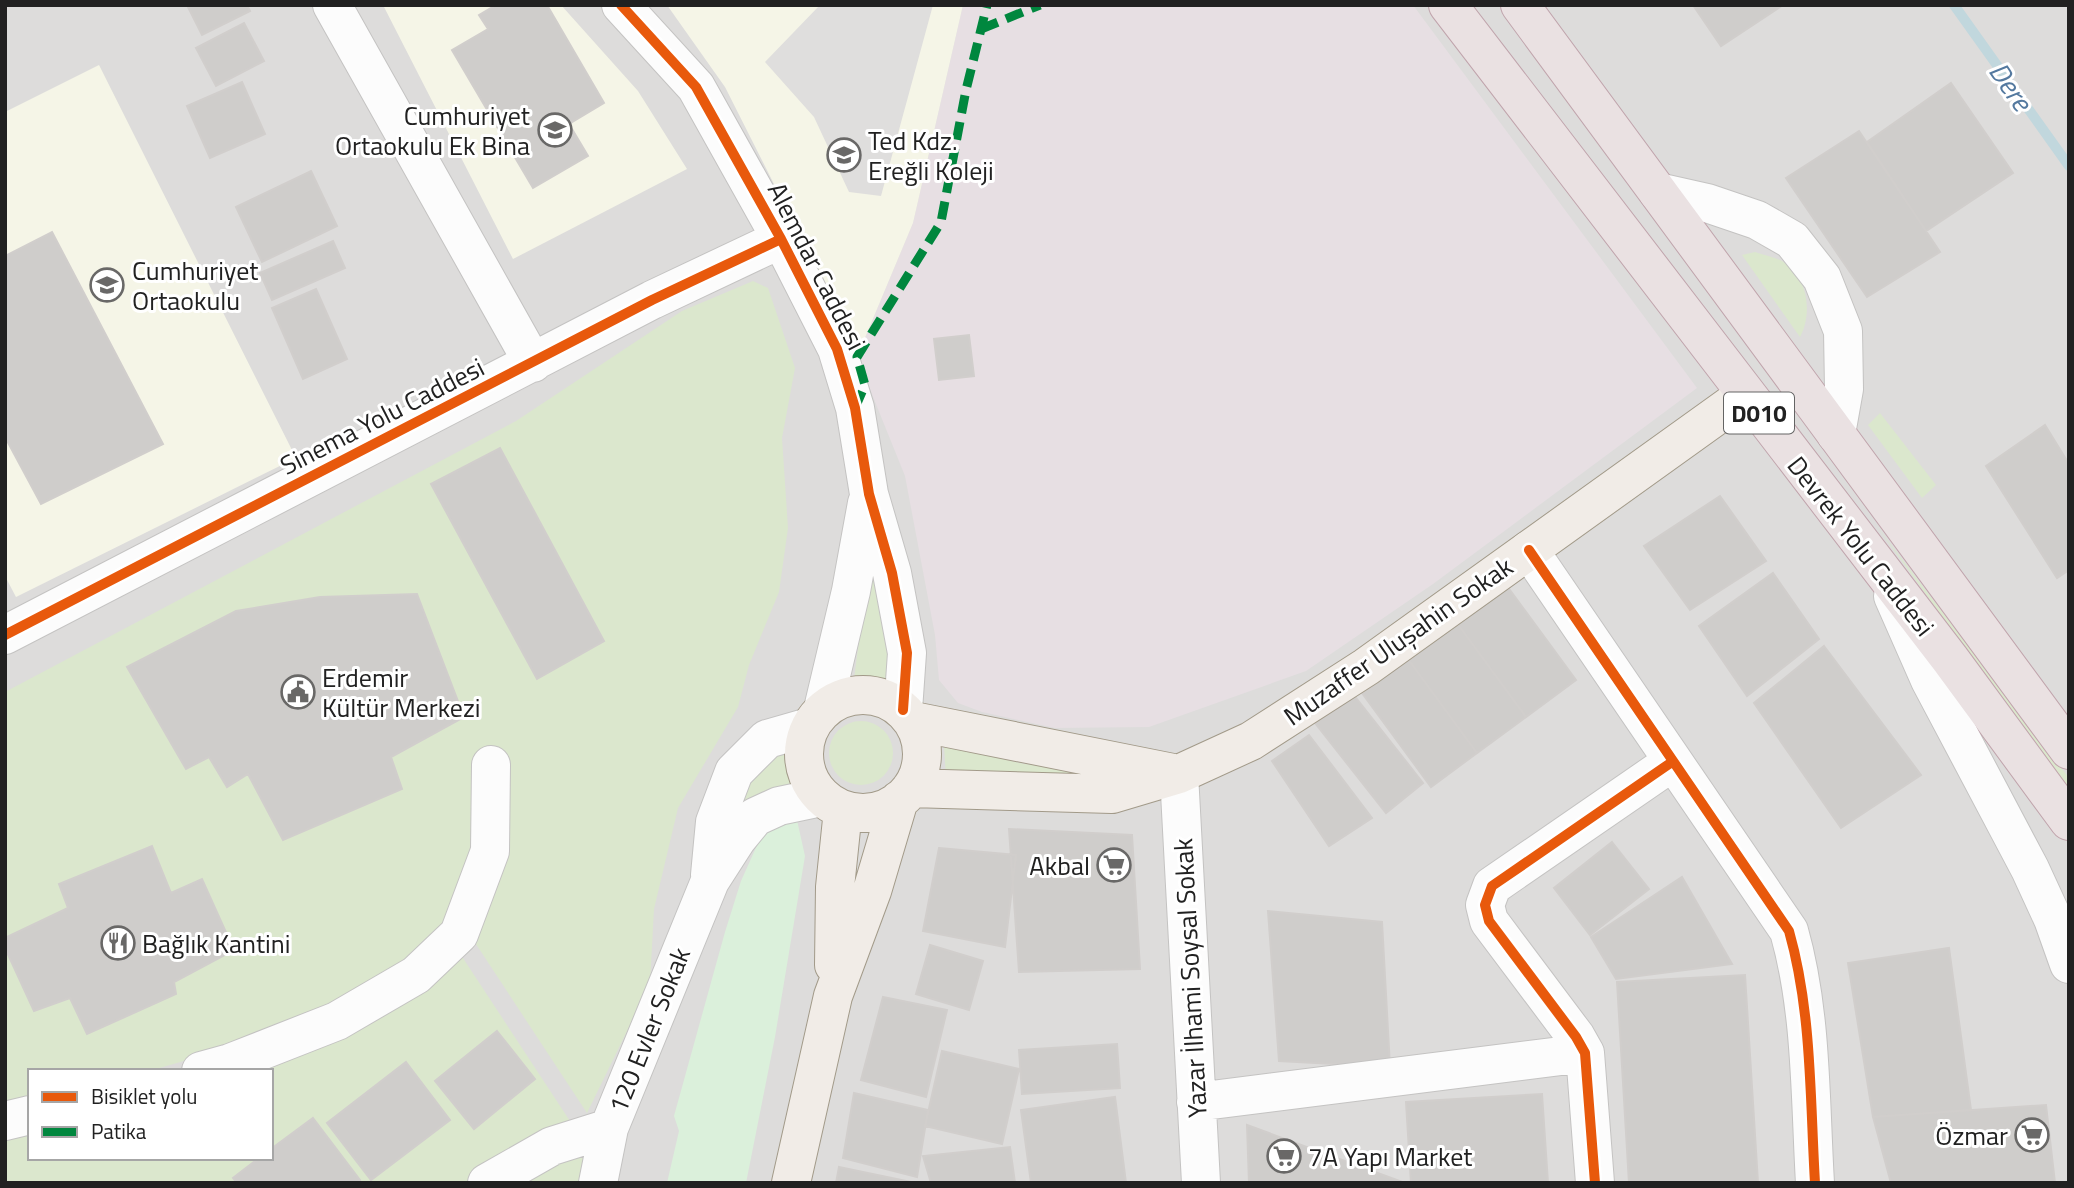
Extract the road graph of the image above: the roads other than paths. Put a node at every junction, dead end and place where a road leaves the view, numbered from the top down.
1 (332, 5) edge
2 (621, 5) edge
3 (1448, 5) edge
4 (1520, 5) edge
5 (1658, 192) junction
6 (781, 239) junction
7 (533, 363) junction
8 (1745, 395) junction
9 (1836, 434) junction
10 (869, 494) junction
11 (1529, 550) junction
12 (1885, 576) junction
13 (5, 635) edge
14 (908, 715) junction
15 (816, 718) junction
16 (2069, 750) edge
17 (1672, 762) junction
18 (491, 765) dead end
19 (1179, 774) junction
20 (905, 794) junction
21 (832, 804) junction
22 (2069, 821) edge
23 (710, 881) junction
24 (2069, 964) edge
25 (833, 996) junction
26 (1585, 1053) junction
27 (208, 1069) edge
28 (1196, 1102) junction
29 (28, 1116) edge
30 (5, 1122) edge
31 (609, 1128) junction
32 (488, 1183) edge
33 (598, 1183) edge
34 (791, 1183) edge
35 (1200, 1183) edge
36 (1595, 1183) edge
37 (1815, 1183) edge

1 - 7 street
2 - 6 street, Alemdar Caddesi
3 - 8 highway, Devrek Yolu Caddesi / D010
4 - 5 highway, Devrek Yolu Caddesi / D010
5 - 9 highway, Devrek Yolu Caddesi / D010
5 - 9 street
6 - 7 street, Sinema Yolu Caddesi
6 - 10 street, Alemdar Caddesi
7 - 13 street, Sinema Yolu Caddesi
8 - 11 main road, Muzaffer Uluşahin Sokak
8 - 12 highway, Devrek Yolu Caddesi / D010
9 - 16 highway, Devrek Yolu Caddesi / D010
10 - 14 street, Alemdar Caddesi
10 - 15 street, Alemdar Caddesi
11 - 17 street
11 - 19 main road, Muzaffer Uluşahin Sokak
12 - 22 highway, Devrek Yolu Caddesi / D010
12 - 24 street
14 - 15 main road
14 - 19 main road
14 - 20 main road
15 - 21 main road, Alemdar Caddesi
15 - 23 street, 120 Evler Sokak
17 - 26 street
17 - 37 street
18 - 27 street
19 - 20 main road, Muzaffer Uluşahin Sokak
19 - 28 street, Yazar İlhami Soysal Sokak
20 - 21 main road
20 - 25 main road
21 - 23 street, 120 Evler Sokak
21 - 25 main road
23 - 31 street, 120 Evler Sokak
25 - 34 main road
26 - 28 street
26 - 36 street
28 - 35 street, Yazar İlhami Soysal Sokak
29 - 30 street
31 - 32 street
31 - 33 street, 120 Evler Sokak

